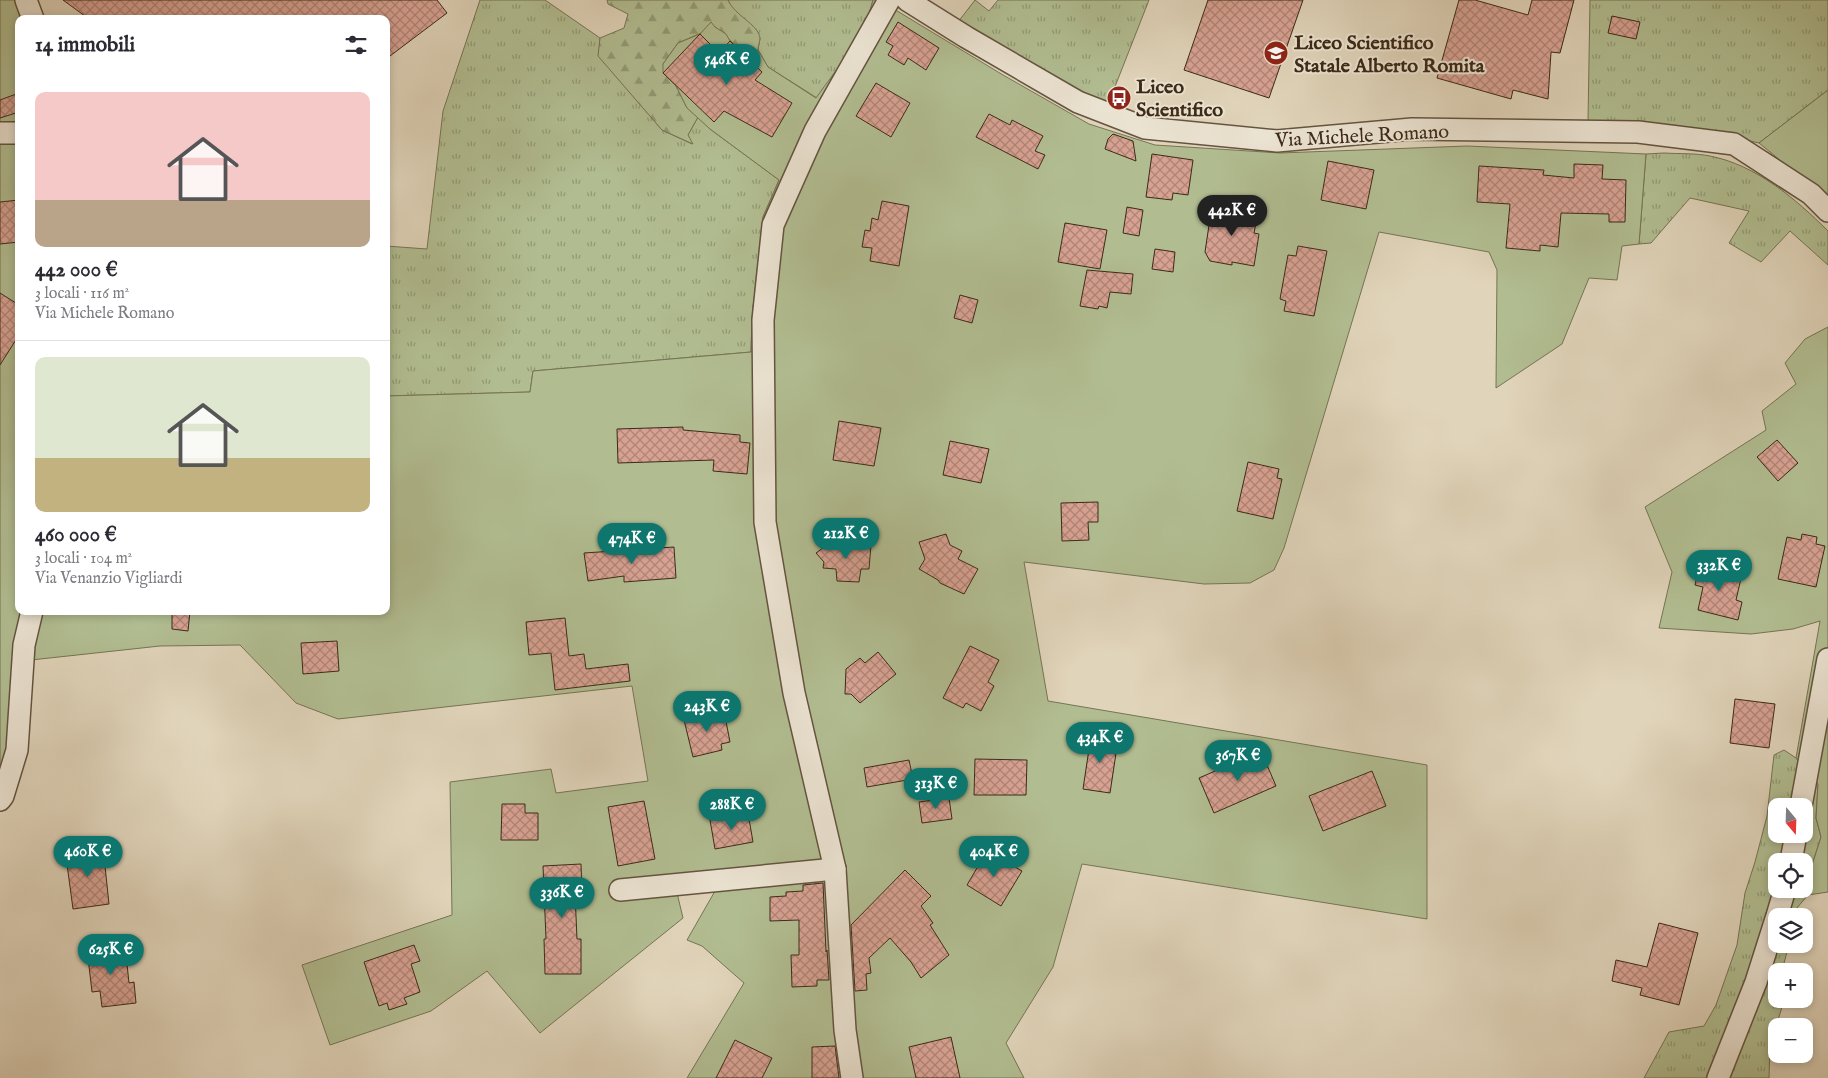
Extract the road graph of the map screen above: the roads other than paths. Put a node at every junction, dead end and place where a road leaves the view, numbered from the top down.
1 (26, 0) edge
2 (889, 0) edge
3 (907, 0) edge
4 (32, 15) edge
5 (0, 133) edge
6 (15, 133) edge
7 (1828, 211) edge
8 (31, 615) edge
9 (1828, 659) edge
10 (1802, 798) edge
11 (0, 800) edge
12 (835, 869) junction
13 (620, 890) dead end
14 (1768, 945) edge
15 (852, 1078) edge
16 (1718, 1078) edge

1 - 4 street
2 - 12 street
3 - 7 street, Via Michele Romano
5 - 6 street
8 - 11 street
9 - 10 street
12 - 13 street
12 - 15 street
14 - 16 street

